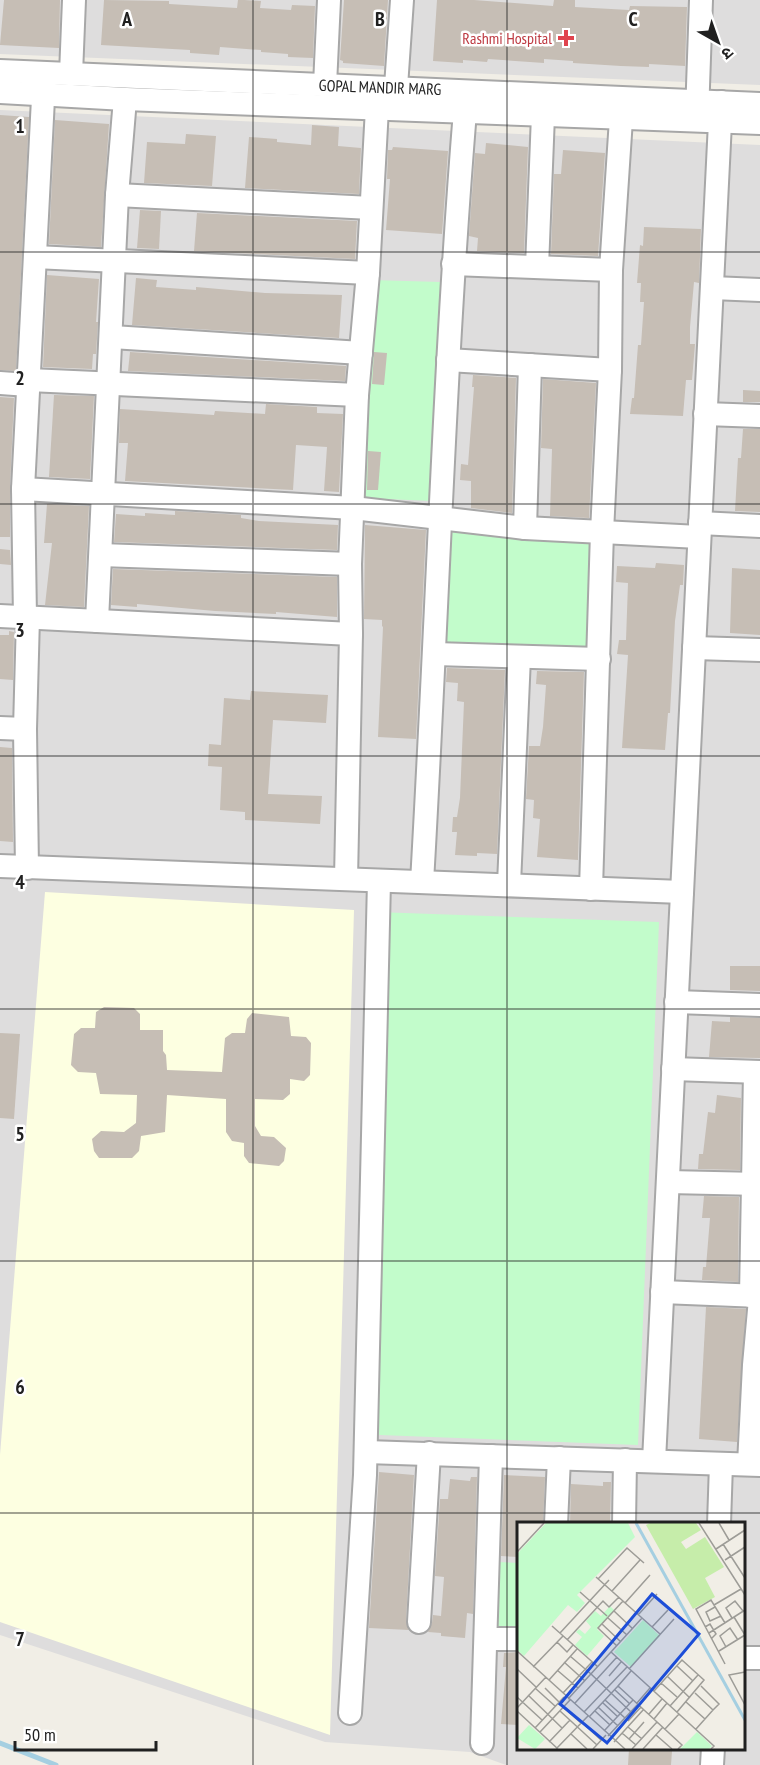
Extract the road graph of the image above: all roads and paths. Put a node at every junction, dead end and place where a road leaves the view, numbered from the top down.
1 (74, 0) edge
2 (329, 0) edge
3 (402, 0) edge
4 (701, 0) edge
5 (0, 71) edge
6 (71, 74) junction
7 (44, 84) junction
8 (325, 85) junction
9 (0, 92) edge
10 (125, 99) junction
11 (389, 101) junction
12 (760, 104) edge
13 (465, 111) junction
14 (697, 111) junction
15 (720, 112) junction
16 (543, 115) junction
17 (621, 119) junction
18 (760, 123) edge
19 (117, 195) junction
20 (372, 208) junction
21 (35, 257) junction
22 (114, 260) junction
23 (453, 264) junction
24 (537, 267) junction
25 (610, 270) junction
26 (368, 273) junction
27 (712, 288) junction
28 (760, 290) edge
29 (112, 337) junction
30 (361, 353) junction
31 (448, 360) junction
32 (530, 365) junction
33 (610, 370) junction
34 (29, 382) junction
35 (0, 383) edge
36 (107, 384) junction
37 (357, 395) junction
38 (705, 414) junction
39 (760, 416) edge
40 (23, 489) junction
41 (104, 493) junction
42 (353, 508) junction
43 (439, 517) junction
44 (760, 526) edge
45 (525, 528) junction
46 (700, 530) junction
47 (602, 532) junction
48 (100, 555) junction
49 (350, 564) junction
50 (0, 616) edge
51 (27, 617) junction
52 (97, 621) junction
53 (351, 634) junction
54 (694, 648) junction
55 (760, 650) edge
56 (435, 654) junction
57 (519, 657) junction
58 (598, 659) junction
59 (0, 728) edge
60 (25, 729) junction
61 (0, 866) edge
62 (27, 868) junction
63 (346, 879) junction
64 (379, 880) junction
65 (422, 882) junction
66 (509, 884) junction
67 (591, 889) junction
68 (682, 892) junction
69 (676, 1002) junction
70 (760, 1005) edge
71 (673, 1069) junction
72 (758, 1072) edge
73 (668, 1182) junction
74 (757, 1184) edge
75 (662, 1292) junction
76 (757, 1297) edge
77 (366, 1452) junction
78 (429, 1453) junction
79 (491, 1456) junction
80 (560, 1458) junction
81 (625, 1460) junction
82 (654, 1461) junction
83 (721, 1464) junction
84 (754, 1465) edge
85 (556, 1522) edge
86 (624, 1522) edge
87 (719, 1522) edge
88 (419, 1622) dead end
89 (487, 1639) junction
90 (517, 1640) edge
91 (350, 1713) dead end
92 (482, 1743) dead end
93 (713, 1750) edge
94 (712, 1765) edge

1 - 6 street
2 - 8 street
3 - 11 street
4 - 14 street
5 - 7 street, GOPAL MANDIR MARG
6 - 7 street, GOPAL MANDIR MARG
6 - 8 street, GOPAL MANDIR MARG
7 - 9 street, GOPAL MANDIR MARG
7 - 10 street, GOPAL MANDIR MARG
7 - 21 street
8 - 11 street, GOPAL MANDIR MARG
10 - 11 street, GOPAL MANDIR MARG
10 - 19 street
11 - 13 street, GOPAL MANDIR MARG
11 - 14 street, GOPAL MANDIR MARG
11 - 20 street
12 - 15 street, GOPAL MANDIR MARG
13 - 16 street, GOPAL MANDIR MARG
13 - 23 street
14 - 15 street, GOPAL MANDIR MARG
14 - 17 street, GOPAL MANDIR MARG
15 - 18 street, GOPAL MANDIR MARG
15 - 27 street
16 - 17 street, GOPAL MANDIR MARG
16 - 24 street
17 - 25 street
19 - 20 street
19 - 22 street
20 - 26 street
21 - 22 street
21 - 34 street
22 - 26 street
22 - 29 street
23 - 24 street
23 - 31 street
24 - 25 street
25 - 33 street
26 - 30 street
27 - 28 street
27 - 38 street
29 - 30 street
29 - 36 street
30 - 37 street
31 - 32 street
31 - 43 street
32 - 33 street
32 - 45 street
33 - 47 street
34 - 35 street
34 - 36 street
34 - 40 street
36 - 37 street
36 - 41 street
37 - 42 street
38 - 39 street
38 - 46 street
40 - 41 street
40 - 51 street
41 - 42 street
41 - 48 street
42 - 43 street
42 - 49 street
43 - 45 street
43 - 56 street
44 - 46 street
45 - 47 street
46 - 47 street
46 - 54 street
47 - 58 street
48 - 49 street
48 - 52 street
49 - 53 street
50 - 51 street
51 - 52 street
51 - 60 street
52 - 53 street
53 - 63 street
54 - 55 street
54 - 68 street
56 - 57 street
56 - 65 street
57 - 58 street
57 - 66 street
58 - 67 street
59 - 60 street
60 - 62 street
61 - 62 street
62 - 63 street
63 - 64 street
64 - 65 street
64 - 77 street
65 - 66 street
66 - 67 street
67 - 68 street
68 - 69 street
69 - 70 street
69 - 71 street
71 - 72 street
71 - 73 street
72 - 74 street
73 - 74 street
73 - 75 street
74 - 76 street
75 - 76 street
75 - 82 street
76 - 84 street
77 - 78 street
77 - 91 street
78 - 79 street
78 - 88 street
79 - 80 street
79 - 89 street
80 - 81 street
80 - 85 street
81 - 82 street
81 - 86 street
82 - 83 street
83 - 84 street
83 - 87 street
89 - 90 street
89 - 92 street
93 - 94 street

